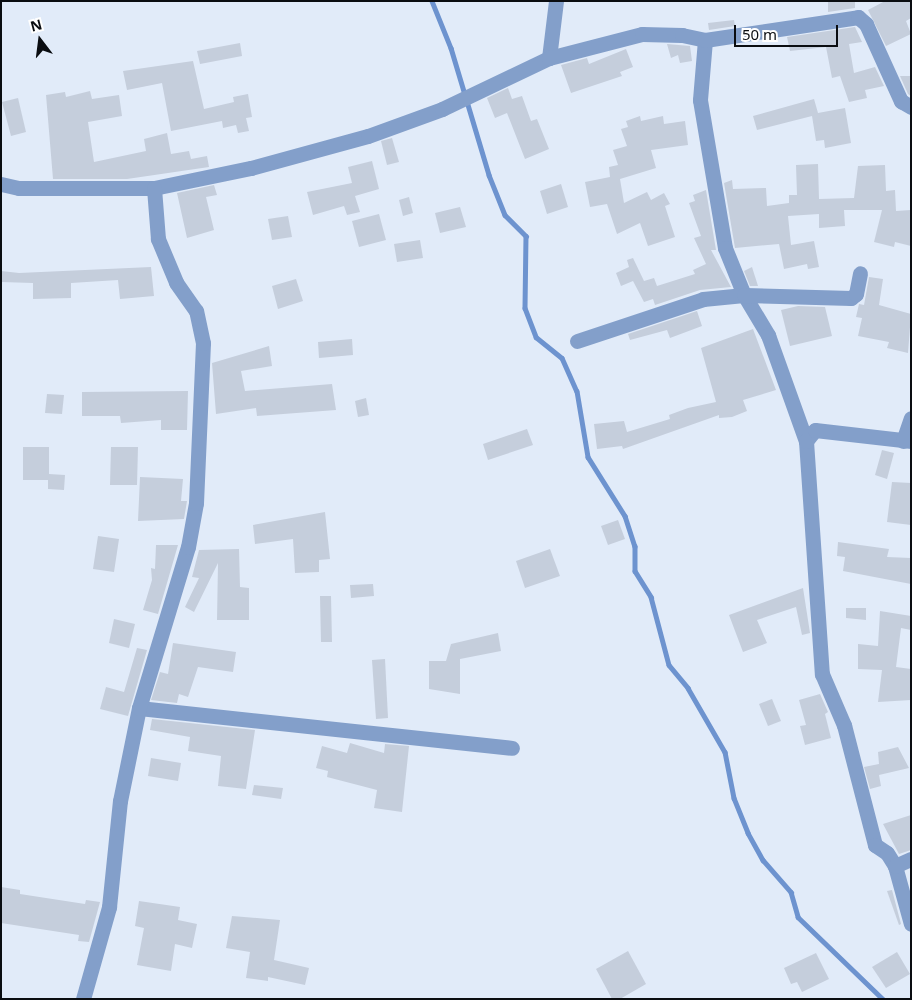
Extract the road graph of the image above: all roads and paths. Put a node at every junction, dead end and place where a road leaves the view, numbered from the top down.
1 (556, 1) edge
2 (705, 40) junction
3 (548, 58) junction
4 (911, 107) edge
5 (1, 184) edge
6 (154, 188) junction
7 (860, 273) dead end
8 (744, 295) junction
9 (577, 341) dead end
10 (911, 418) edge
11 (806, 441) junction
12 (907, 441) edge
13 (139, 708) junction
14 (512, 748) dead end
15 (911, 859) edge
16 (895, 866) junction
17 (911, 924) edge
18 (82, 999) edge

1 - 3 street
2 - 3 street
2 - 4 street
2 - 8 street
3 - 6 street
5 - 6 street
6 - 13 street
7 - 8 street
8 - 9 street
8 - 11 street
10 - 12 street
11 - 12 street
11 - 16 street
13 - 14 street
13 - 18 street
15 - 16 street
16 - 17 street

